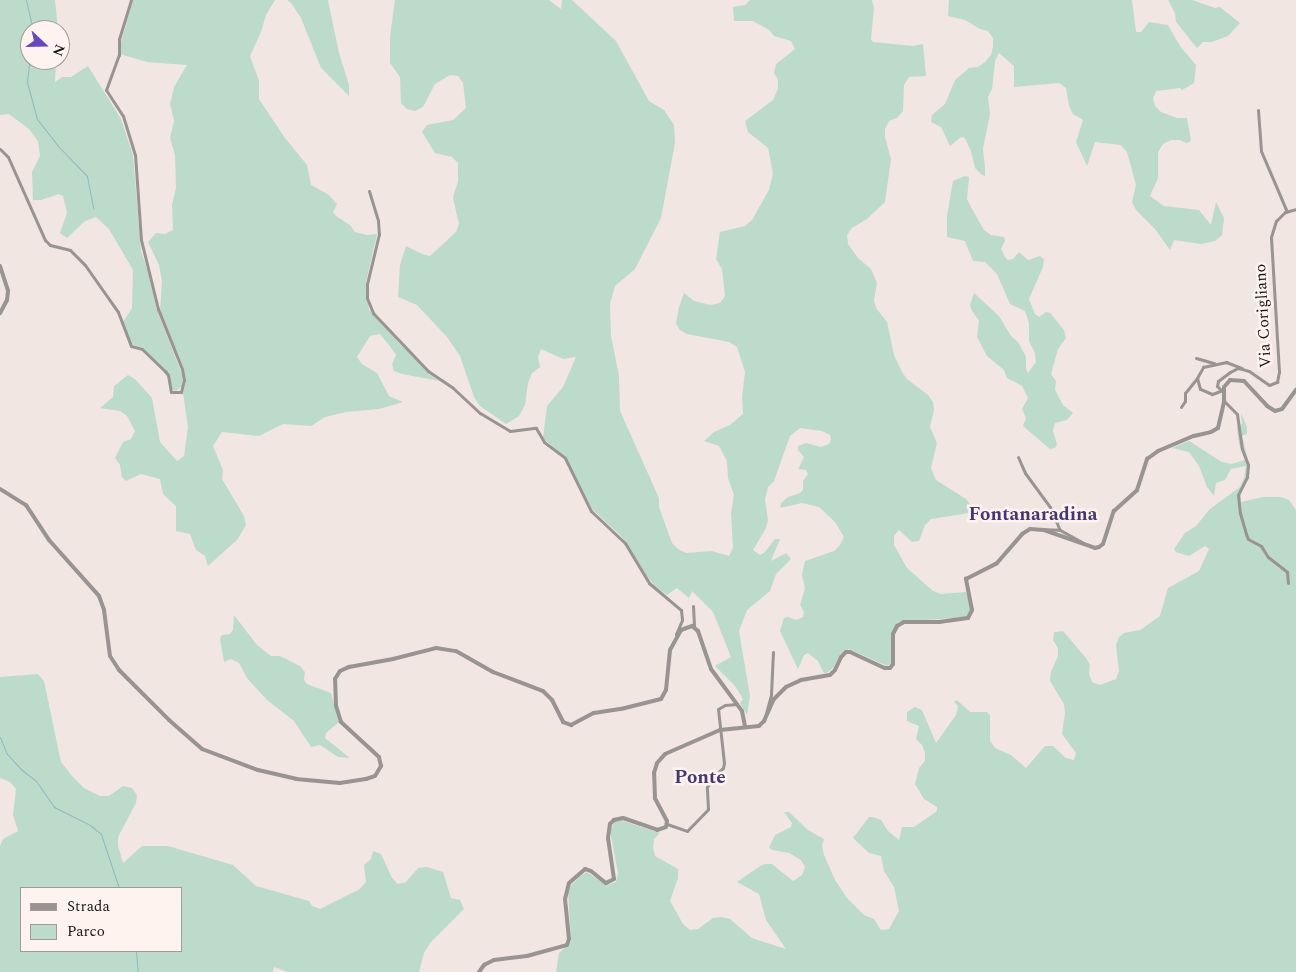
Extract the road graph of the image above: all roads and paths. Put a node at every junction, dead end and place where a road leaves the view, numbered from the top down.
1 (131, 0) edge
2 (1258, 110) dead end
3 (0, 148) edge
4 (369, 191) dead end
5 (1296, 209) edge
6 (1288, 212) junction
7 (0, 266) edge
8 (0, 313) edge
9 (1196, 358) dead end
10 (1215, 364) junction
11 (1243, 369) junction
12 (1197, 378) junction
13 (1296, 390) edge
14 (1222, 392) junction
15 (1224, 401) junction
16 (1181, 407) dead end
17 (1018, 457) dead end
18 (0, 488) edge
19 (1037, 529) junction
20 (1060, 530) junction
21 (1083, 543) junction
22 (1288, 583) dead end
23 (693, 606) dead end
24 (694, 627) junction
25 (676, 636) junction
26 (773, 652) dead end
27 (738, 704) junction
28 (764, 720) junction
29 (745, 726) junction
30 (720, 730) junction
31 (667, 824) junction
32 (479, 972) edge

1 - 3 street
2 - 6 street
4 - 25 street
5 - 6 street
6 - 11 street, Via Corigliano
7 - 8 street
9 - 10 street
10 - 11 street
10 - 12 street
11 - 14 street, Via Corigliano
12 - 14 street
12 - 16 street
13 - 14 street
14 - 15 street
15 - 21 street
15 - 22 street
17 - 20 street
18 - 25 street
19 - 20 street
19 - 21 street
19 - 28 street
20 - 21 street
23 - 24 street
24 - 25 street
24 - 27 street
26 - 28 street
27 - 29 street
27 - 30 street
28 - 29 street
29 - 30 street
30 - 31 street
30 - 31 street
31 - 32 street

